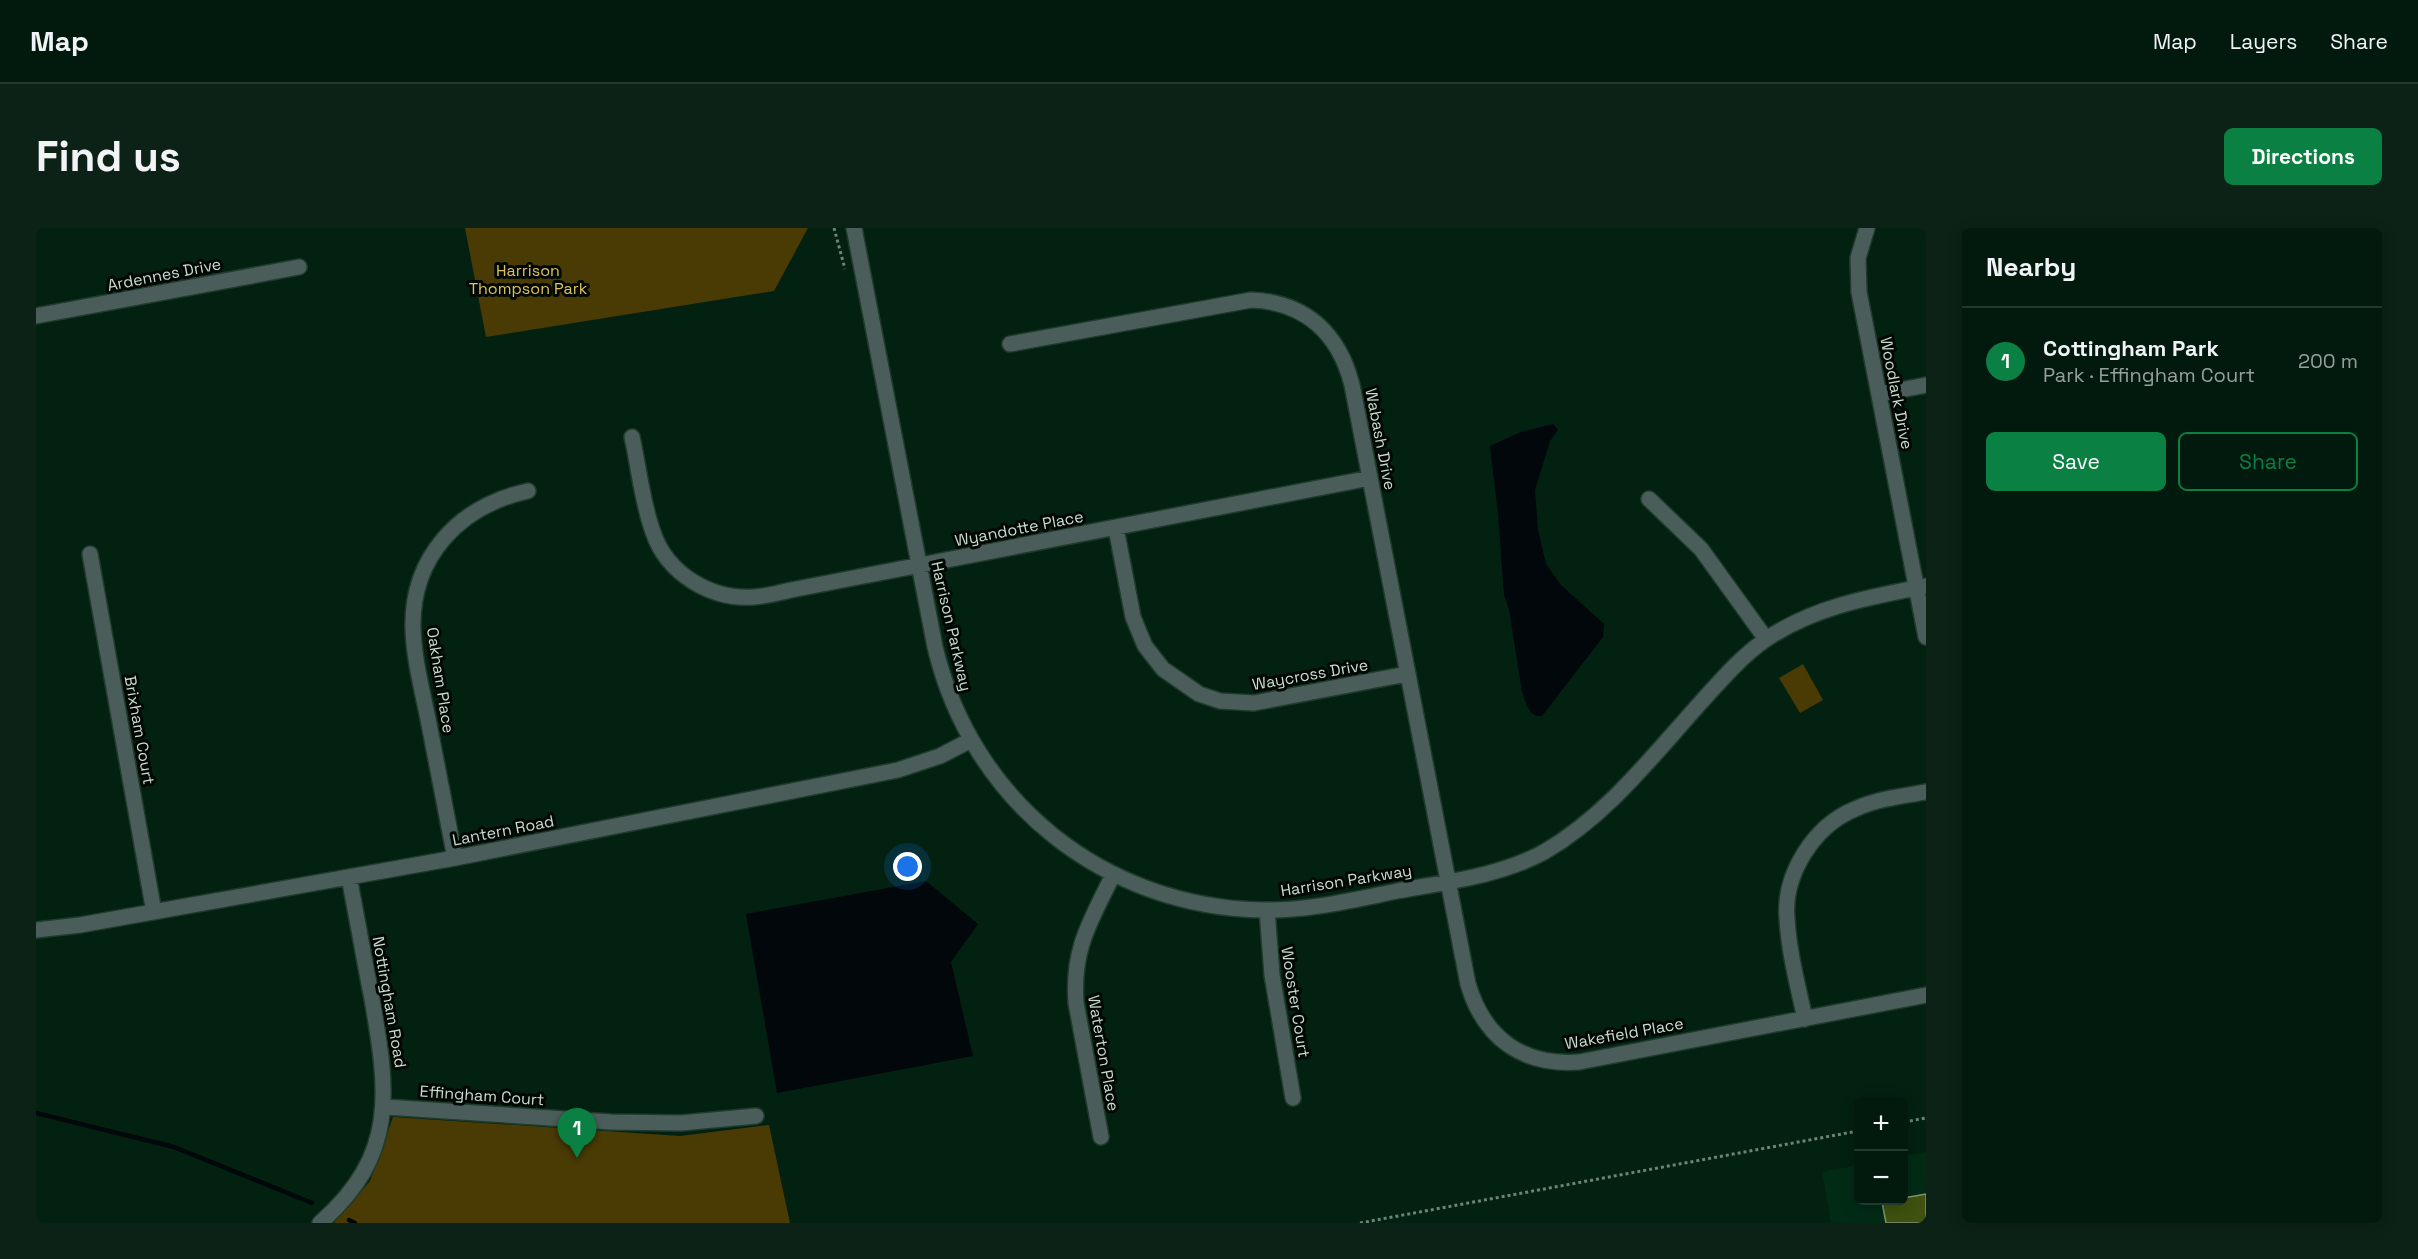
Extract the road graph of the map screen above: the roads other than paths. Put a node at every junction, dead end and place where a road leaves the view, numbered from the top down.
1 (854, 228) edge
2 (1867, 228) edge
3 (299, 267) dead end
4 (36, 316) edge
5 (1010, 344) dead end
6 (1926, 385) edge
7 (1879, 394) junction
8 (632, 437) dead end
9 (1370, 478) junction
10 (528, 491) dead end
11 (1649, 499) dead end
12 (1116, 528) junction
13 (90, 554) dead end
14 (919, 565) junction
15 (1921, 587) edge
16 (1926, 637) edge
17 (1766, 639) junction
18 (1407, 674) junction
19 (971, 740) junction
20 (1926, 792) edge
21 (455, 858) junction
22 (1113, 875) junction
23 (349, 877) junction
24 (1448, 881) junction
25 (1267, 910) junction
26 (154, 912) junction
27 (36, 930) edge
28 (1926, 995) edge
29 (1805, 1019) junction
30 (1293, 1098) dead end
31 (384, 1107) junction
32 (756, 1116) dead end
33 (1101, 1137) dead end
34 (320, 1223) edge

1 - 14 street, Harrison Parkway
2 - 7 street, Woodlark Drive
3 - 4 street, Ardennes Drive
5 - 9 street, Wabash Drive
6 - 7 street
7 - 15 street, Woodlark Drive
8 - 14 street, Wyandotte Place
9 - 12 street, Wyandotte Place
9 - 18 street, Wabash Drive
10 - 21 street, Oakham Place
11 - 17 street
12 - 14 street, Wyandotte Place
12 - 18 street, Waycross Drive
13 - 26 street, Brixham Court
14 - 19 street, Harrison Parkway
15 - 16 street, Woodlark Drive
15 - 17 street, Harrison Parkway
17 - 24 street, Harrison Parkway
18 - 24 street, Wabash Drive
19 - 21 street, Lantern Road
19 - 22 street, Harrison Parkway
20 - 29 street
21 - 23 street, Lantern Road
22 - 25 street, Harrison Parkway
22 - 33 street, Waterton Place
23 - 26 street, Lantern Road
23 - 31 street, Nottingham Road
24 - 25 street, Harrison Parkway
24 - 29 street, Wakefield Place
25 - 30 street, Wooster Court
26 - 27 street, Lantern Road
28 - 29 street, Wakefield Place
31 - 32 street, Effingham Court
31 - 34 street, Nottingham Road

